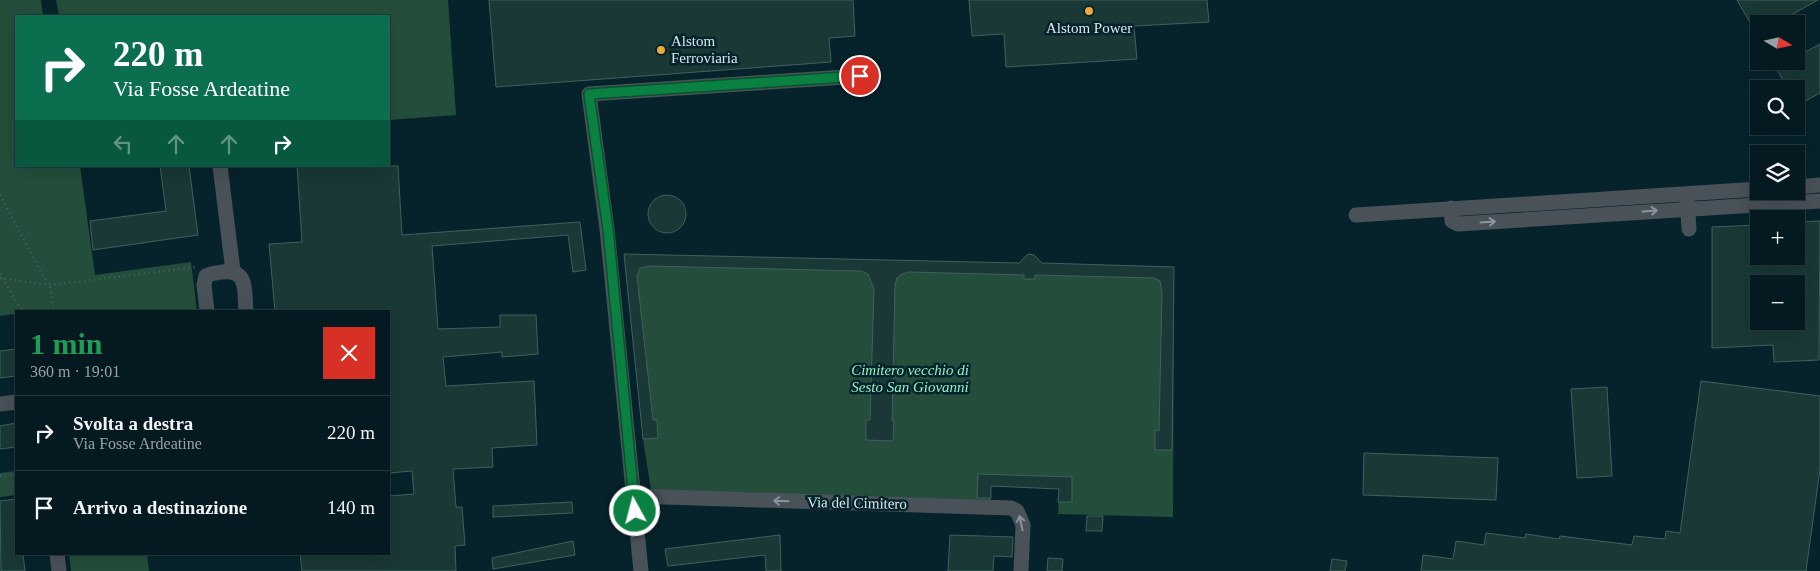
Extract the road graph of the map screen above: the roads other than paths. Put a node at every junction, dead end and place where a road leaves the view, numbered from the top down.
1 (860, 76) dead end
2 (220, 167) edge
3 (1820, 185) edge
4 (1805, 186) edge
5 (1750, 190) edge
6 (1820, 200) edge
7 (1687, 201) junction
8 (1356, 215) dead end
9 (1689, 229) dead end
10 (233, 271) junction
11 (207, 310) edge
12 (246, 310) edge
13 (15, 402) edge
14 (0, 404) edge
15 (634, 496) junction
16 (57, 555) edge
17 (59, 571) edge
18 (641, 571) edge
19 (1021, 571) edge

1 - 15 street
2 - 10 street
3 - 4 street
5 - 7 street
6 - 7 street
7 - 8 street
7 - 9 street
10 - 11 street
10 - 12 street
13 - 14 street
15 - 18 street
19 -> 15 street, Via del Cimitero
16 - 17 street

